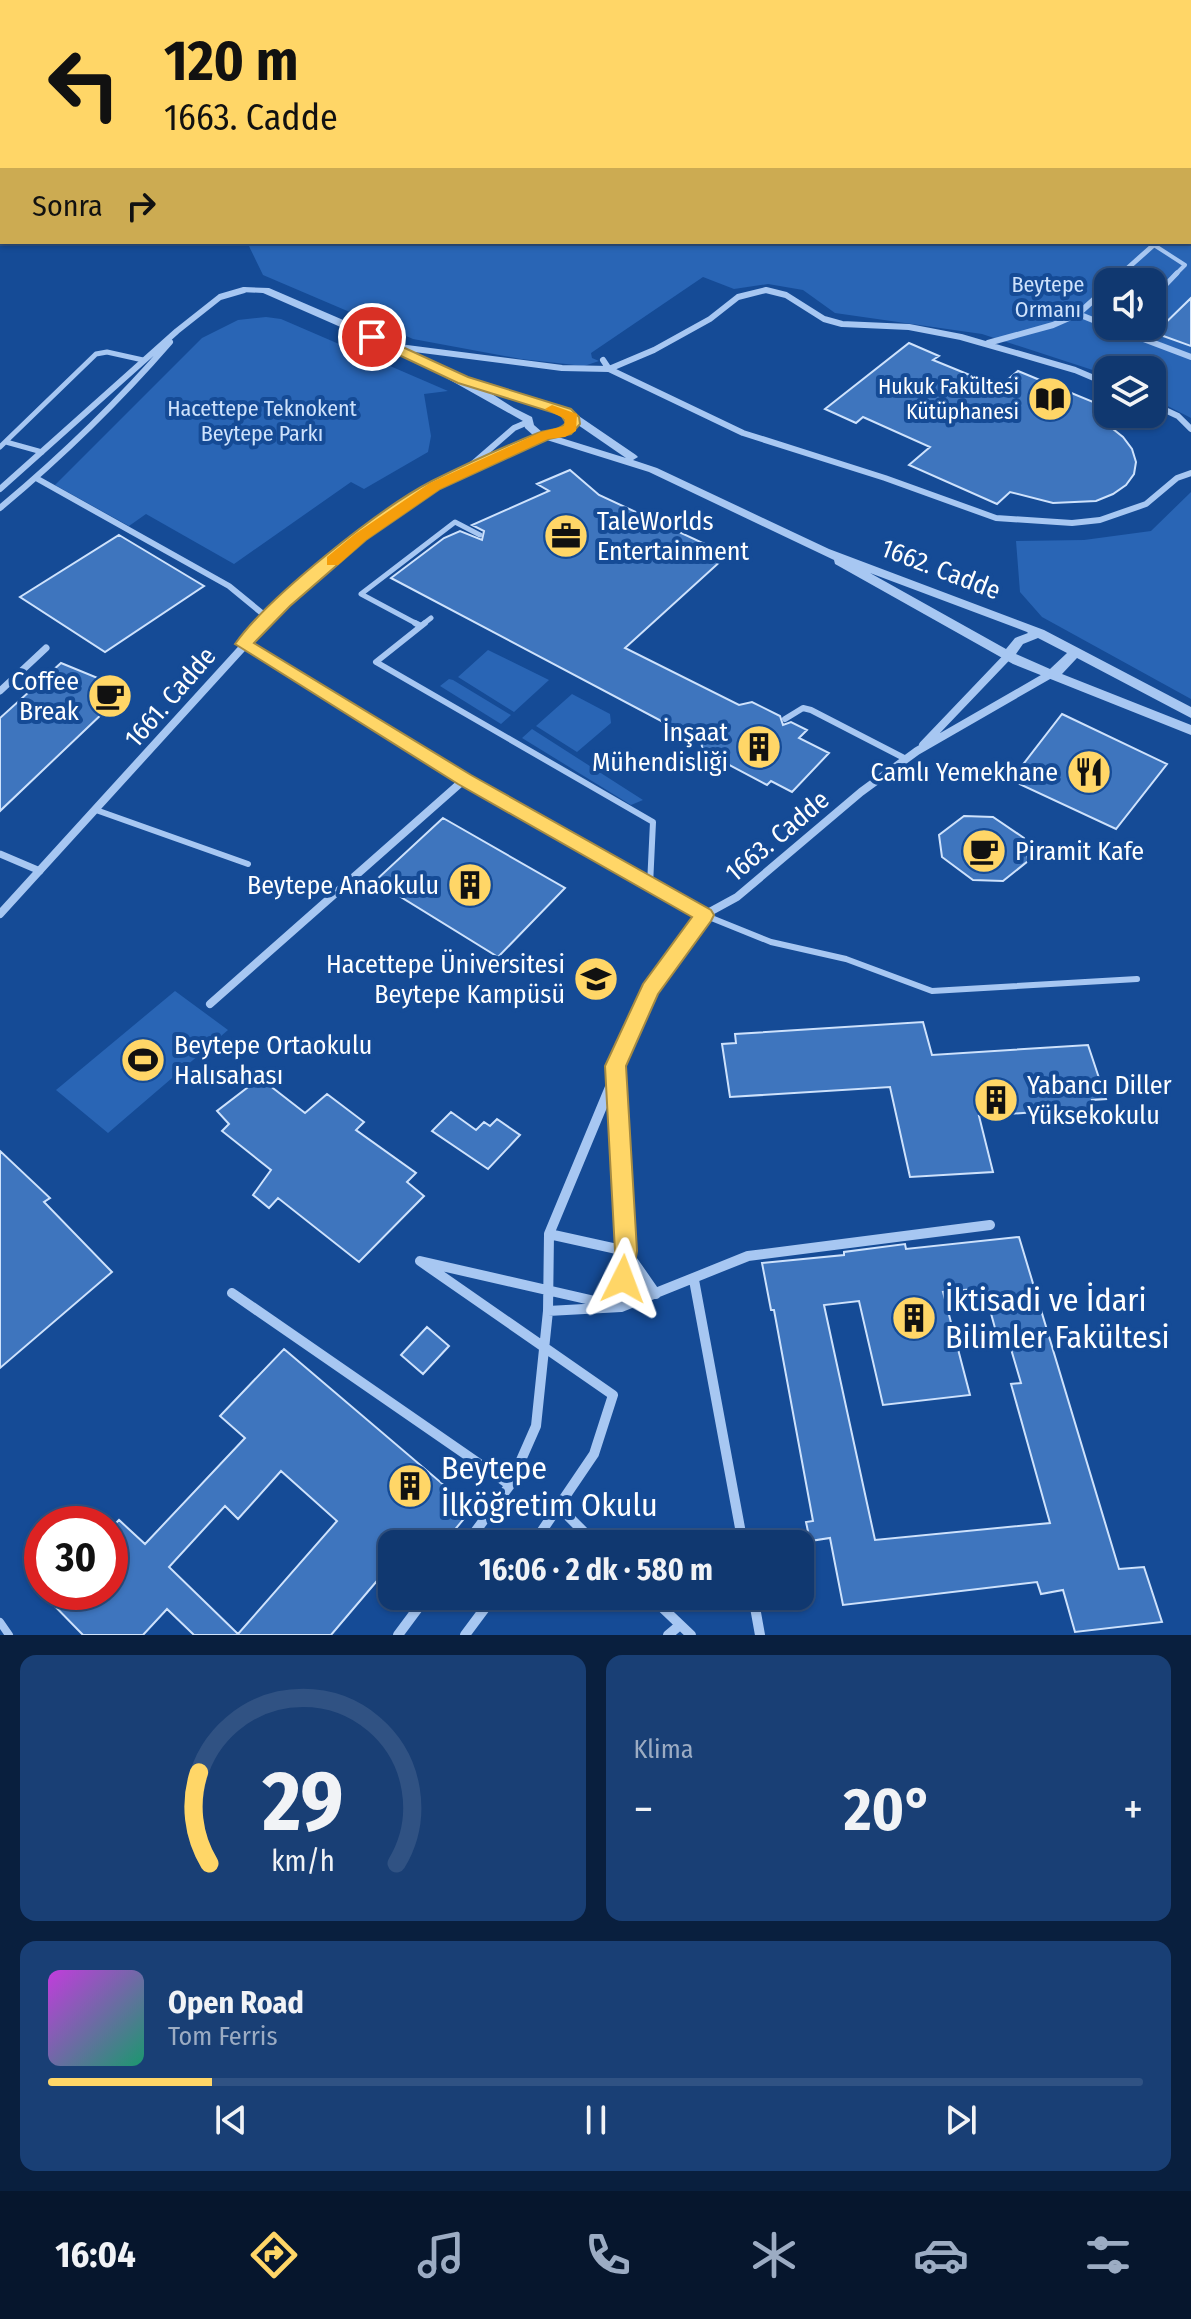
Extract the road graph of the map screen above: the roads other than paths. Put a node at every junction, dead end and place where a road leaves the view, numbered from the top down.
1 (1155, 244) edge
2 (1157, 244) edge
3 (1128, 268) edge
4 (1166, 285) edge
5 (244, 290) joint
6 (1094, 300) edge
7 (1078, 314) junction
8 (1094, 320) edge
9 (177, 331) junction
10 (1151, 340) edge
11 (985, 344) junction
12 (394, 347) junction
13 (1191, 357) edge
14 (143, 360) junction
15 (603, 360) dead end
16 (609, 369) junction
17 (1094, 378) edge
18 (463, 380) junction
19 (551, 409) junction
20 (1166, 410) edge
21 (573, 419) junction
22 (528, 420) junction
23 (1191, 429) edge
24 (546, 435) junction
25 (6, 442) junction
26 (0, 447) edge
27 (42, 452) junction
28 (465, 470) junction
29 (653, 470) junction
30 (1191, 473) edge
31 (36, 478) junction
32 (0, 489) edge
33 (0, 508) edge
34 (480, 535) dead end
35 (825, 552) junction
36 (268, 618) junction
37 (431, 618) dead end
38 (421, 626) junction
39 (1040, 633) junction
40 (243, 644) junction
41 (46, 648) dead end
42 (1076, 651) junction
43 (1008, 656) junction
44 (1049, 675) junction
45 (0, 691) edge
46 (1191, 713) edge
47 (785, 719) dead end
48 (1191, 730) edge
49 (917, 751) junction
50 (906, 759) junction
51 (465, 779) junction
52 (96, 810) junction
53 (0, 854) edge
54 (248, 864) dead end
55 (40, 871) junction
56 (650, 885) junction
57 (0, 914) edge
58 (704, 915) junction
59 (1137, 979) dead end
60 (210, 1004) dead end
61 (616, 1066) junction
62 (990, 1225) dead end
63 (549, 1234) junction
64 (626, 1251) junction
65 (694, 1280) junction
66 (232, 1293) dead end
67 (656, 1294) junction
68 (621, 1307) junction
69 (548, 1311) junction
70 (510, 1485) junction
71 (560, 1508) junction
72 (476, 1530) edge
73 (544, 1530) edge
74 (582, 1530) edge
75 (740, 1530) edge
76 (417, 1610) edge
77 (484, 1610) edge
78 (664, 1610) edge
79 (756, 1610) edge
80 (0, 1622) edge
81 (680, 1625) junction
82 (9, 1635) edge
83 (398, 1635) edge
84 (465, 1635) edge
85 (668, 1635) edge
86 (691, 1635) edge
87 (760, 1635) edge

1 - 3 street
2 - 4 lane
5 - 9 street
5 - 12 street, 1662. Cadde
6 - 7 street
7 - 8 street
7 - 11 street
9 - 14 street
9 - 31 street
10 - 13 street
11 - 16 street
11 - 17 street
12 - 16 street
12 - 18 street, 1662. Cadde
14 - 25 lane
14 - 27 street
15 - 16 street
16 - 30 street
18 - 19 street, 1662. Cadde
18 - 22 street, 1662. Cadde
19 - 21 street, 1662. Cadde
19 - 22 street
20 - 23 street
21 - 24 street
21 - 29 street, 1662. Cadde
22 - 24 street, 1662. Cadde
22 - 28 street, 1661. Cadde
24 - 28 street, 1661. Cadde
24 - 29 street, 1662. Cadde
25 - 26 lane
25 - 27 lane
27 - 32 street
28 - 36 street, 1661. Cadde
29 - 35 street, 1662. Cadde
31 - 33 street
31 - 36 street
34 - 38 lane
35 - 39 street, 1662. Cadde
35 - 43 street, 1662. Cadde
36 - 40 street, 1661. Cadde
37 - 38 lane
38 - 56 lane
39 - 42 street, 1662. Cadde
39 - 43 street
40 - 51 street
40 - 52 street, 1661. Cadde
41 - 45 street
42 - 44 street
42 - 46 street, 1662. Cadde
43 - 44 street, 1662. Cadde
43 - 49 street, 1663. Cadde
44 - 48 street, 1662. Cadde
44 - 49 street, 1663. Cadde
47 - 50 lane
49 - 50 street, 1663. Cadde
50 - 58 street, 1663. Cadde
51 - 56 street
51 - 60 street
52 - 54 lane
52 - 55 street, 1661. Cadde
53 - 55 street
55 - 57 street, 1661. Cadde
56 - 58 street
58 - 59 lane
58 - 61 street
61 - 63 street
61 - 64 street
62 - 65 street
63 - 64 street
63 - 69 street
64 - 67 street
64 - 68 street
65 - 67 street
65 - 75 street
66 - 70 street
67 - 68 street
68 - 69 street
68 - 71 street
69 - 70 street
70 - 72 street
71 - 73 street
71 - 74 street
76 - 83 street
77 - 84 street
78 - 81 street
79 - 87 street
80 - 82 lane
81 - 85 street
81 - 86 street

